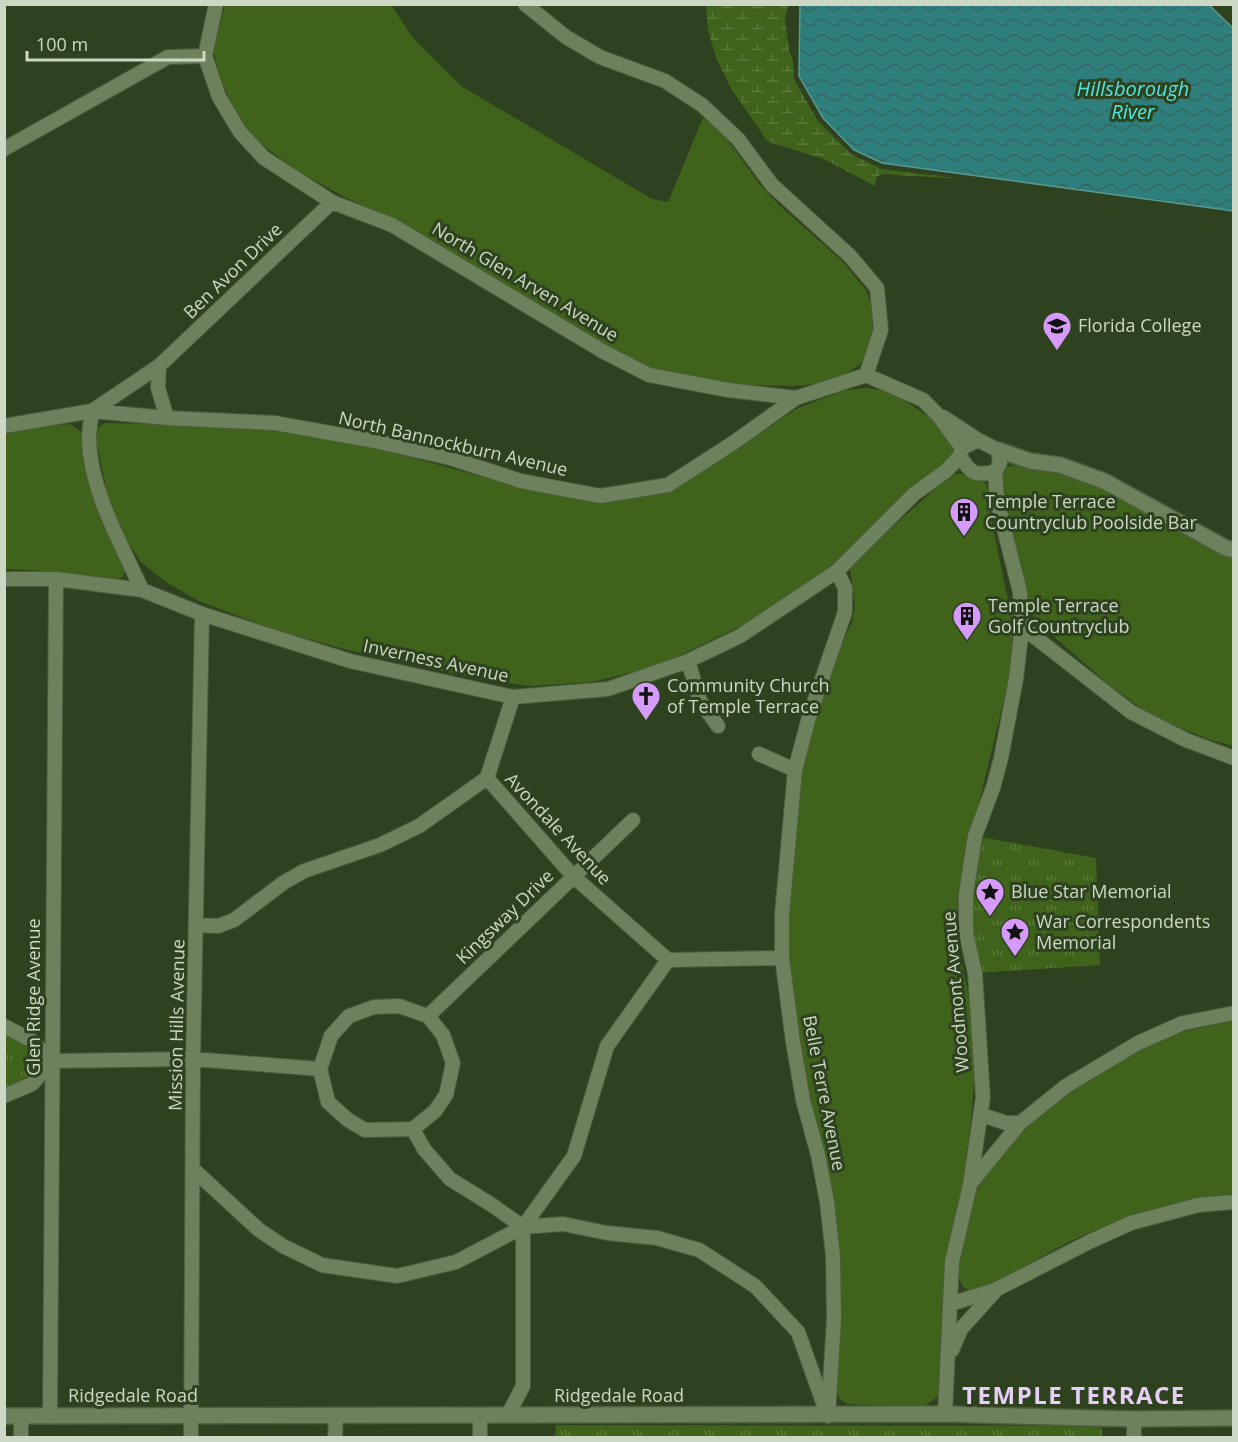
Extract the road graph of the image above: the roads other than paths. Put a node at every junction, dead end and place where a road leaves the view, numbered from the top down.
1 (216, 4) edge
2 (525, 4) edge
3 (205, 56) junction
4 (4, 149) edge
5 (332, 202) junction
6 (159, 366) junction
7 (866, 375) junction
8 (796, 398) junction
9 (92, 411) junction
10 (938, 415) junction
11 (167, 418) junction
12 (4, 426) edge
13 (978, 440) junction
14 (961, 452) junction
15 (989, 466) junction
16 (946, 471) junction
17 (1233, 550) edge
18 (837, 571) junction
19 (4, 579) edge
20 (56, 579) junction
21 (142, 590) junction
22 (202, 614) junction
23 (1022, 627) junction
24 (688, 661) junction
25 (513, 697) junction
26 (718, 726) dead end
27 (759, 754) dead end
28 (1233, 758) edge
29 (795, 770) junction
30 (487, 778) junction
31 (633, 820) dead end
32 (573, 876) junction
33 (196, 925) junction
34 (783, 958) junction
35 (668, 960) junction
36 (1233, 1013) edge
37 (428, 1016) junction
38 (4, 1026) edge
39 (193, 1059) junction
40 (52, 1061) junction
41 (320, 1069) junction
42 (4, 1096) edge
43 (982, 1115) junction
44 (1020, 1124) junction
45 (412, 1129) junction
46 (193, 1168) junction
47 (970, 1185) junction
48 (1233, 1202) edge
49 (523, 1227) junction
50 (997, 1289) junction
51 (950, 1305) junction
52 (948, 1359) junction
53 (945, 1414) junction
54 (191, 1415) junction
55 (508, 1415) junction
56 (4, 1416) edge
57 (21, 1416) junction
58 (50, 1416) junction
59 (828, 1416) junction
60 (336, 1417) junction
61 (480, 1417) junction
62 (1233, 1418) edge
63 (1134, 1419) junction
64 (21, 1437) edge
65 (191, 1437) edge
66 (335, 1437) edge
67 (480, 1437) edge
68 (1134, 1437) edge

1 - 3 street
2 - 7 street
3 - 4 street
3 - 5 street, North Glen Arven Avenue
5 - 6 street, Ben Avon Drive
5 - 8 street, North Glen Arven Avenue
6 - 9 street, Ben Avon Drive
6 - 11 street
7 - 8 street, North Glen Arven Avenue
7 - 10 street
8 - 11 street, North Bannockburn Avenue
9 - 11 street, North Bannockburn Avenue
9 - 12 street, North Bannockburn Avenue
9 - 21 street
10 - 13 street
10 - 14 street
13 - 14 street
13 - 15 street
14 - 15 street, Woodmont Avenue
14 - 16 street, Inverness Avenue
15 - 16 street
15 - 17 street
15 - 23 street, Woodmont Avenue
16 - 18 street, Inverness Avenue
18 - 24 street, Inverness Avenue
18 - 29 street, Belle Terre Avenue
19 - 20 street, Inverness Avenue
20 - 21 street, Inverness Avenue
20 - 40 street, Glen Ridge Avenue
21 - 22 street, Inverness Avenue
22 - 25 street, Inverness Avenue
22 - 33 street, Mission Hills Avenue
23 - 28 street
23 - 43 street, Woodmont Avenue
24 - 25 street, Inverness Avenue
24 - 26 street
25 - 30 street, Avondale Avenue
27 - 29 street
29 - 34 street, Belle Terre Avenue
30 - 32 street, Avondale Avenue
30 - 33 street
31 - 32 street, Kingsway Drive
32 - 35 street, Avondale Avenue
32 - 37 street, Kingsway Drive
33 - 39 street, Mission Hills Avenue
34 - 35 street
34 - 59 street, Belle Terre Avenue
35 - 49 street
36 - 44 street
37 - 41 street
37 - 45 street
38 - 40 street
39 - 40 street
39 - 41 street
39 - 46 street, Mission Hills Avenue
40 - 42 street
40 - 58 street, Glen Ridge Avenue
41 - 45 street
43 - 44 street
43 - 47 street, Woodmont Avenue
44 - 47 street
45 - 49 street
46 - 49 street
46 - 54 street, Mission Hills Avenue
47 - 51 street, Woodmont Avenue
48 - 50 street
49 - 55 street
49 - 59 street
50 - 51 street
50 - 52 street
51 - 52 street, Woodmont Avenue
52 - 53 street, Woodmont Avenue
53 - 59 street, Ridgedale Road
53 - 63 street, Ridgedale Road
54 - 58 street, Ridgedale Road
54 - 60 street, Ridgedale Road
54 - 65 street, Mission Hills Avenue
55 - 59 street, Ridgedale Road
55 - 61 street, Ridgedale Road
56 - 57 street, Ridgedale Road
57 - 58 street, Ridgedale Road
57 - 64 street
60 - 61 street, Ridgedale Road
60 - 66 street
61 - 67 street
62 - 63 street, Ridgedale Road
63 - 68 street

